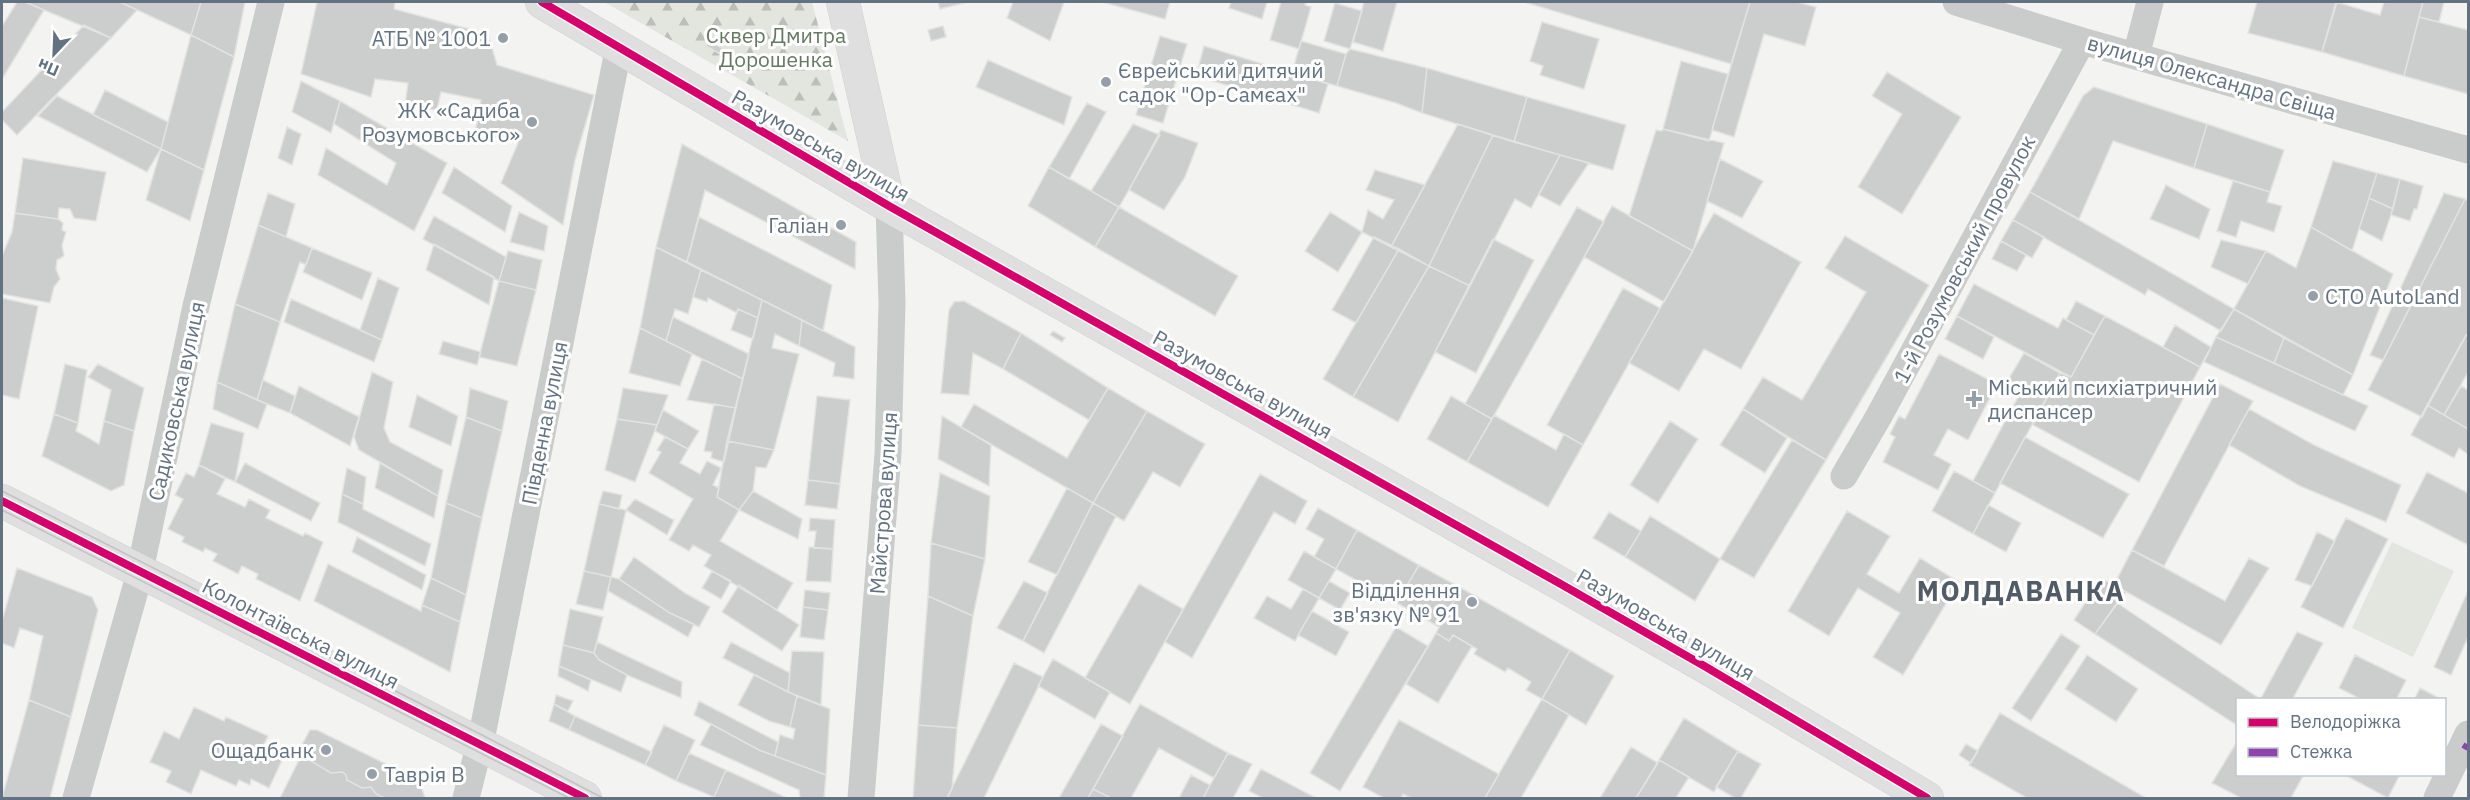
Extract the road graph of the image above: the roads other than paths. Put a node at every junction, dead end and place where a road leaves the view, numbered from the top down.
1 (271, 2) edge
2 (542, 2) edge
3 (843, 2) edge
4 (1956, 2) edge
5 (2150, 2) edge
6 (2082, 41) junction
7 (619, 46) junction
8 (2136, 56) junction
9 (2469, 150) edge
10 (889, 206) junction
11 (1844, 476) dead end
12 (2, 501) edge
13 (140, 572) junction
14 (2467, 742) edge
15 (480, 743) junction
16 (76, 798) edge
17 (466, 798) edge
18 (585, 798) edge
19 (861, 798) edge
20 (1927, 798) edge
21 (2437, 798) edge

1 - 13 street, Садиковська вулиця
2 - 7 main road, Разумовська вулиця
3 - 10 main road
4 - 6 street, вулиця Олександра Свіща
5 - 8 street
6 - 8 street, вулиця Олександра Свіща
6 - 11 street, 1-й Розумовський провулок
7 - 10 main road, Разумовська вулиця
7 - 15 street, Південна вулиця
8 - 9 street, вулиця Олександра Свіща
10 - 19 street, Майстрова вулиця
10 - 20 main road, Разумовська вулиця
12 - 13 main road, Колонтаївська вулиця
13 - 15 main road, Колонтаївська вулиця
13 - 16 street, Садиковська вулиця
14 - 21 street
15 - 17 street, Південна вулиця
15 - 18 main road, Колонтаївська вулиця

